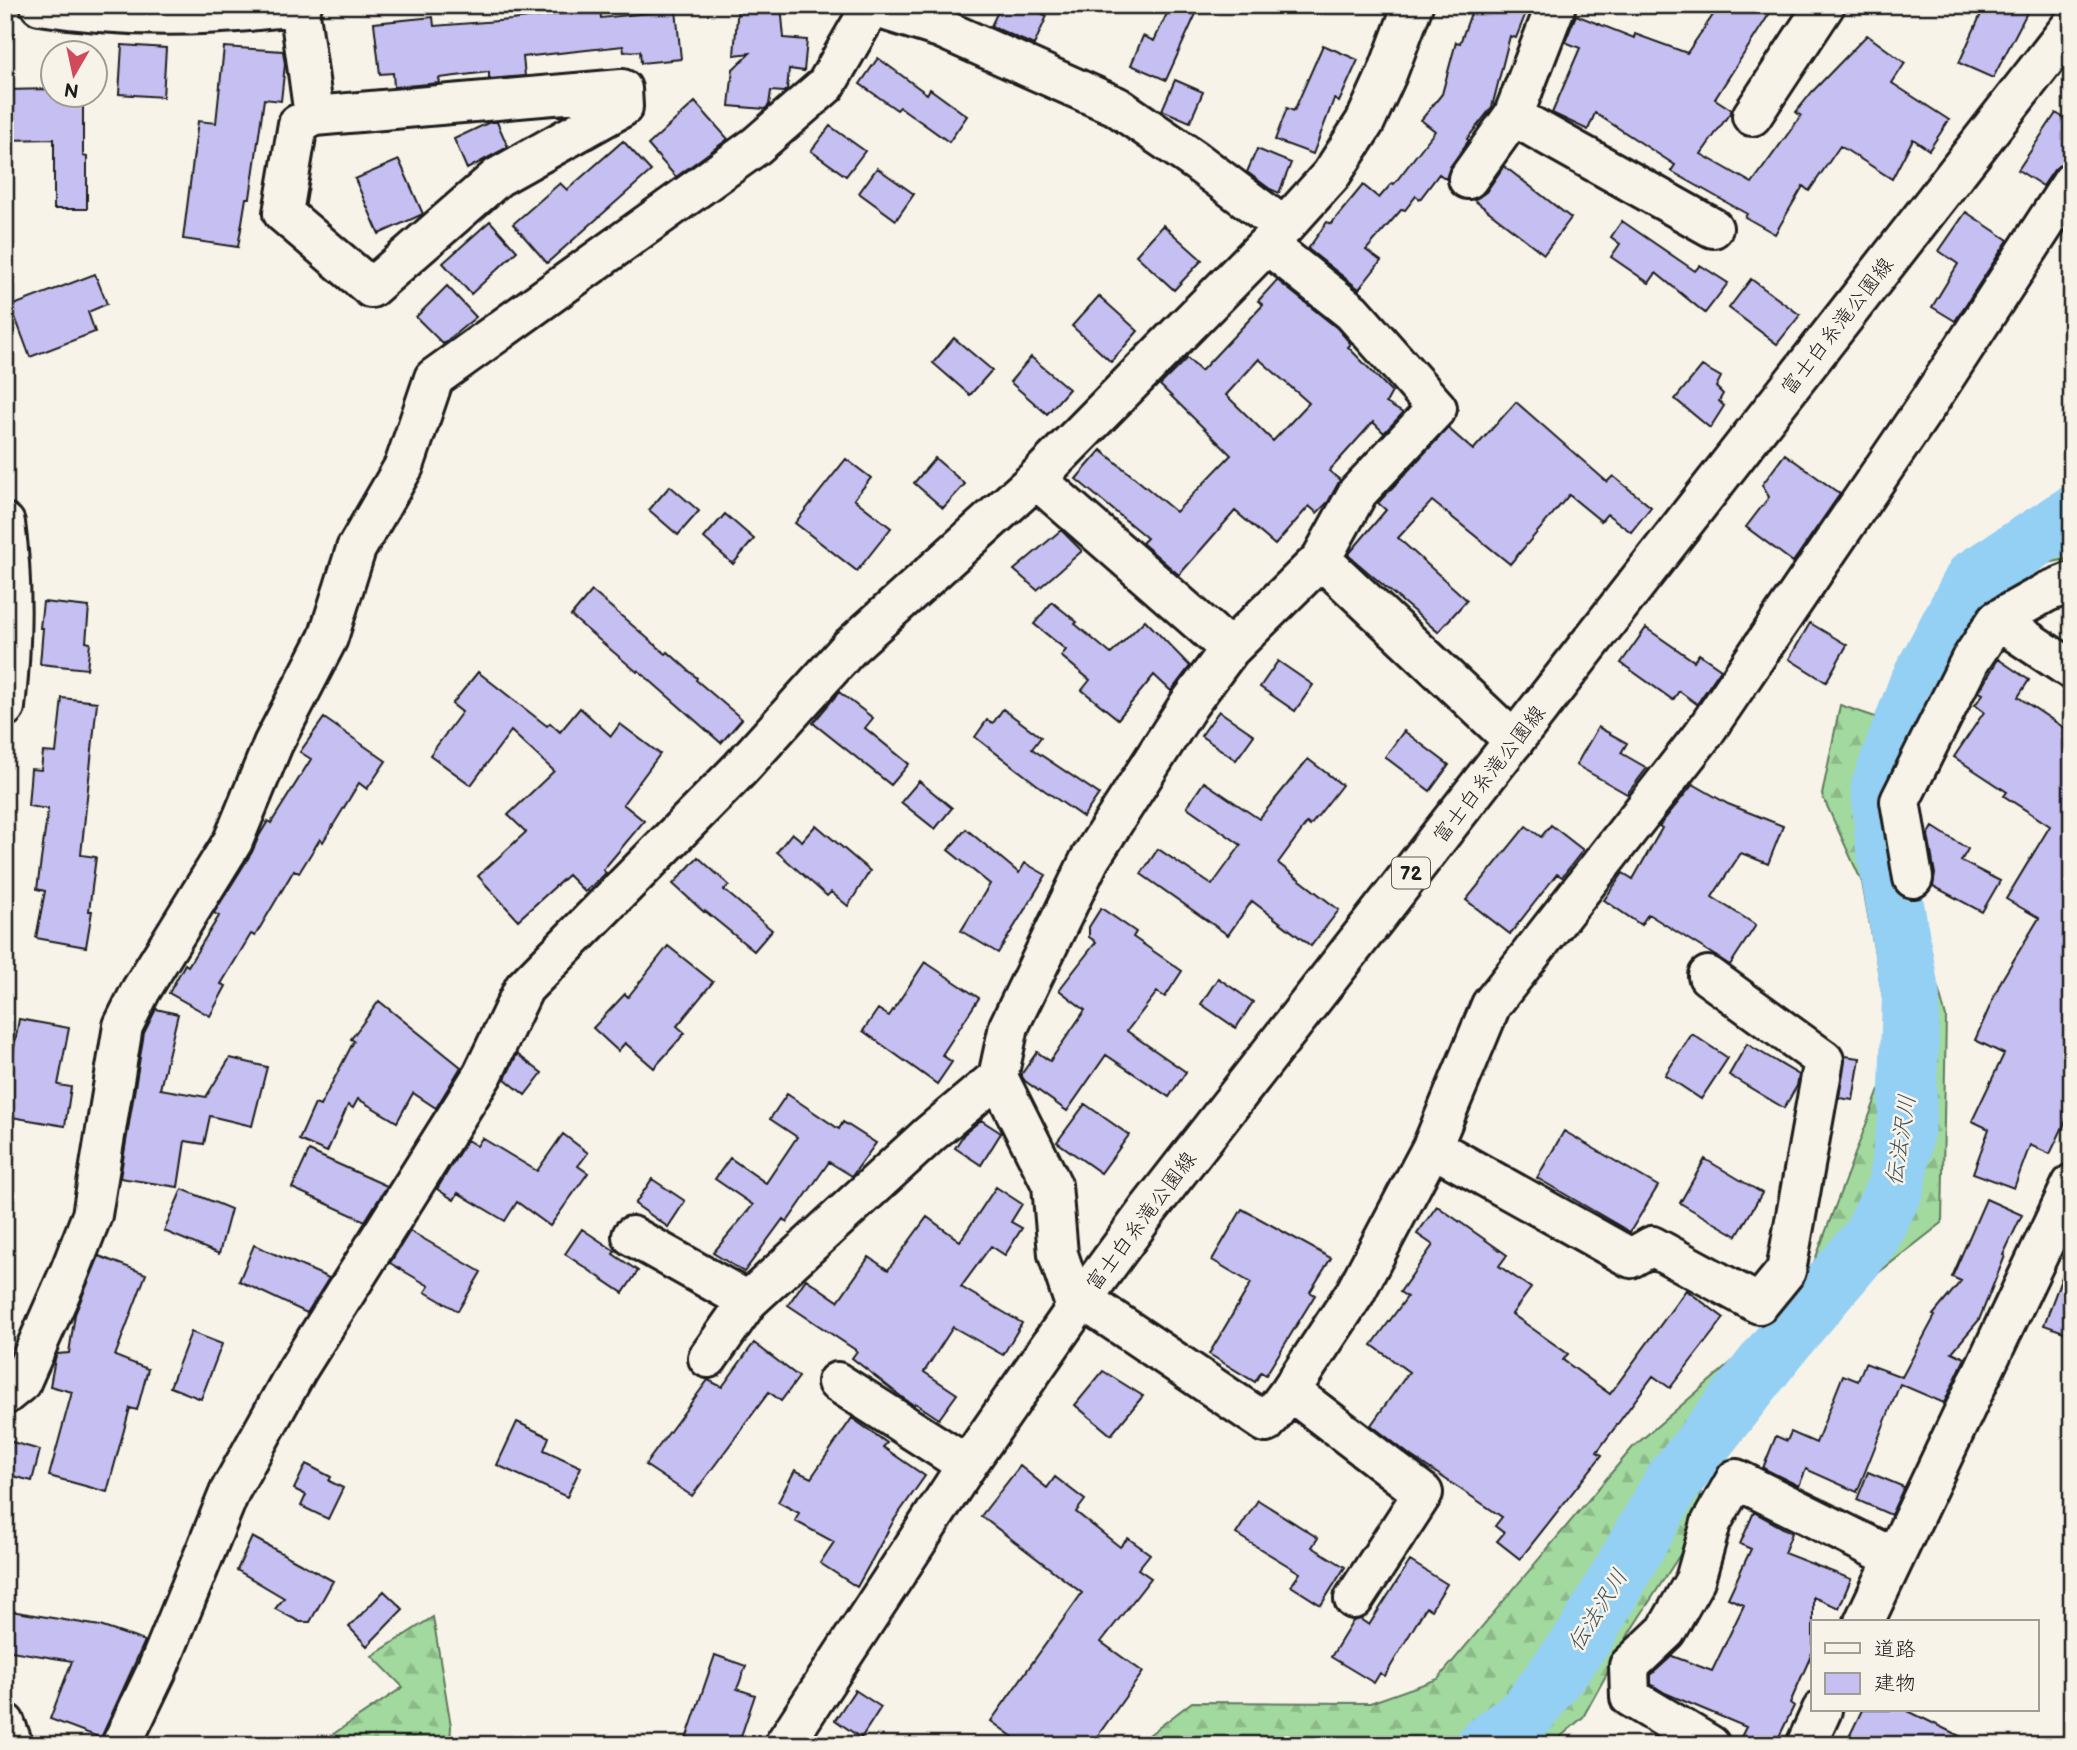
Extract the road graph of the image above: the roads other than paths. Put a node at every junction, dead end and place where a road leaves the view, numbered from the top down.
1 (40, 5) edge
2 (1413, 5) edge
3 (1556, 5) edge
4 (1825, 5) edge
5 (300, 6) edge
6 (869, 6) edge
7 (147, 10) edge
8 (946, 16) edge
9 (2072, 25) edge
10 (313, 116) junction
11 (1514, 116) junction
12 (1752, 116) dead end
13 (1468, 179) dead end
14 (2072, 182) edge
15 (1713, 228) dead end
16 (1276, 236) junction
17 (1036, 479) junction
18 (5, 523) edge
19 (1321, 559) junction
20 (2072, 582) edge
21 (1997, 620) junction
22 (1230, 649) junction
23 (2072, 670) edge
24 (5, 707) edge
25 (1514, 741) junction
26 (1913, 878) dead end
27 (1708, 976) dead end
28 (998, 1077) junction
29 (1432, 1147) junction
30 (2072, 1184) edge
31 (632, 1236) dead end
32 (2061, 1236) edge
33 (748, 1301) junction
34 (1079, 1304) junction
35 (708, 1359) dead end
36 (837, 1382) dead end
37 (1290, 1391) junction
38 (5, 1395) edge
39 (967, 1465) junction
40 (1894, 1558) junction
41 (1354, 1599) dead end
42 (1865, 1620) edge
43 (1821, 1712) edge
44 (5, 1723) edge
45 (13, 1745) edge
46 (121, 1745) edge
47 (784, 1745) edge
48 (1710, 1745) edge
49 (1806, 1745) edge

1 - 7 street
2 - 16 street
3 - 11 street
4 - 12 street
5 - 7 street
5 - 10 street
6 - 8 street
6 - 38 street
8 - 16 street
9 - 25 street, 富士白糸滝公園線 / 72
10 - 10 street
11 - 13 street
11 - 15 street
14 - 29 street
16 - 17 street
16 - 19 street
17 - 22 street
17 - 46 street
18 - 24 street
19 - 22 street
19 - 25 street
20 - 21 street
21 - 23 street
21 - 26 street
22 - 28 street
25 - 34 street, 富士白糸滝公園線 / 72
27 - 29 street
28 - 33 street
28 - 34 street
29 - 37 street
30 - 32 street
31 - 33 street
32 - 40 street
33 - 35 street
34 - 37 street
34 - 39 street, 富士白糸滝公園線 / 72
36 - 39 street
37 - 41 street
39 - 47 street, 富士白糸滝公園線 / 72
40 - 42 street
40 - 48 street
43 - 49 street
44 - 45 street

